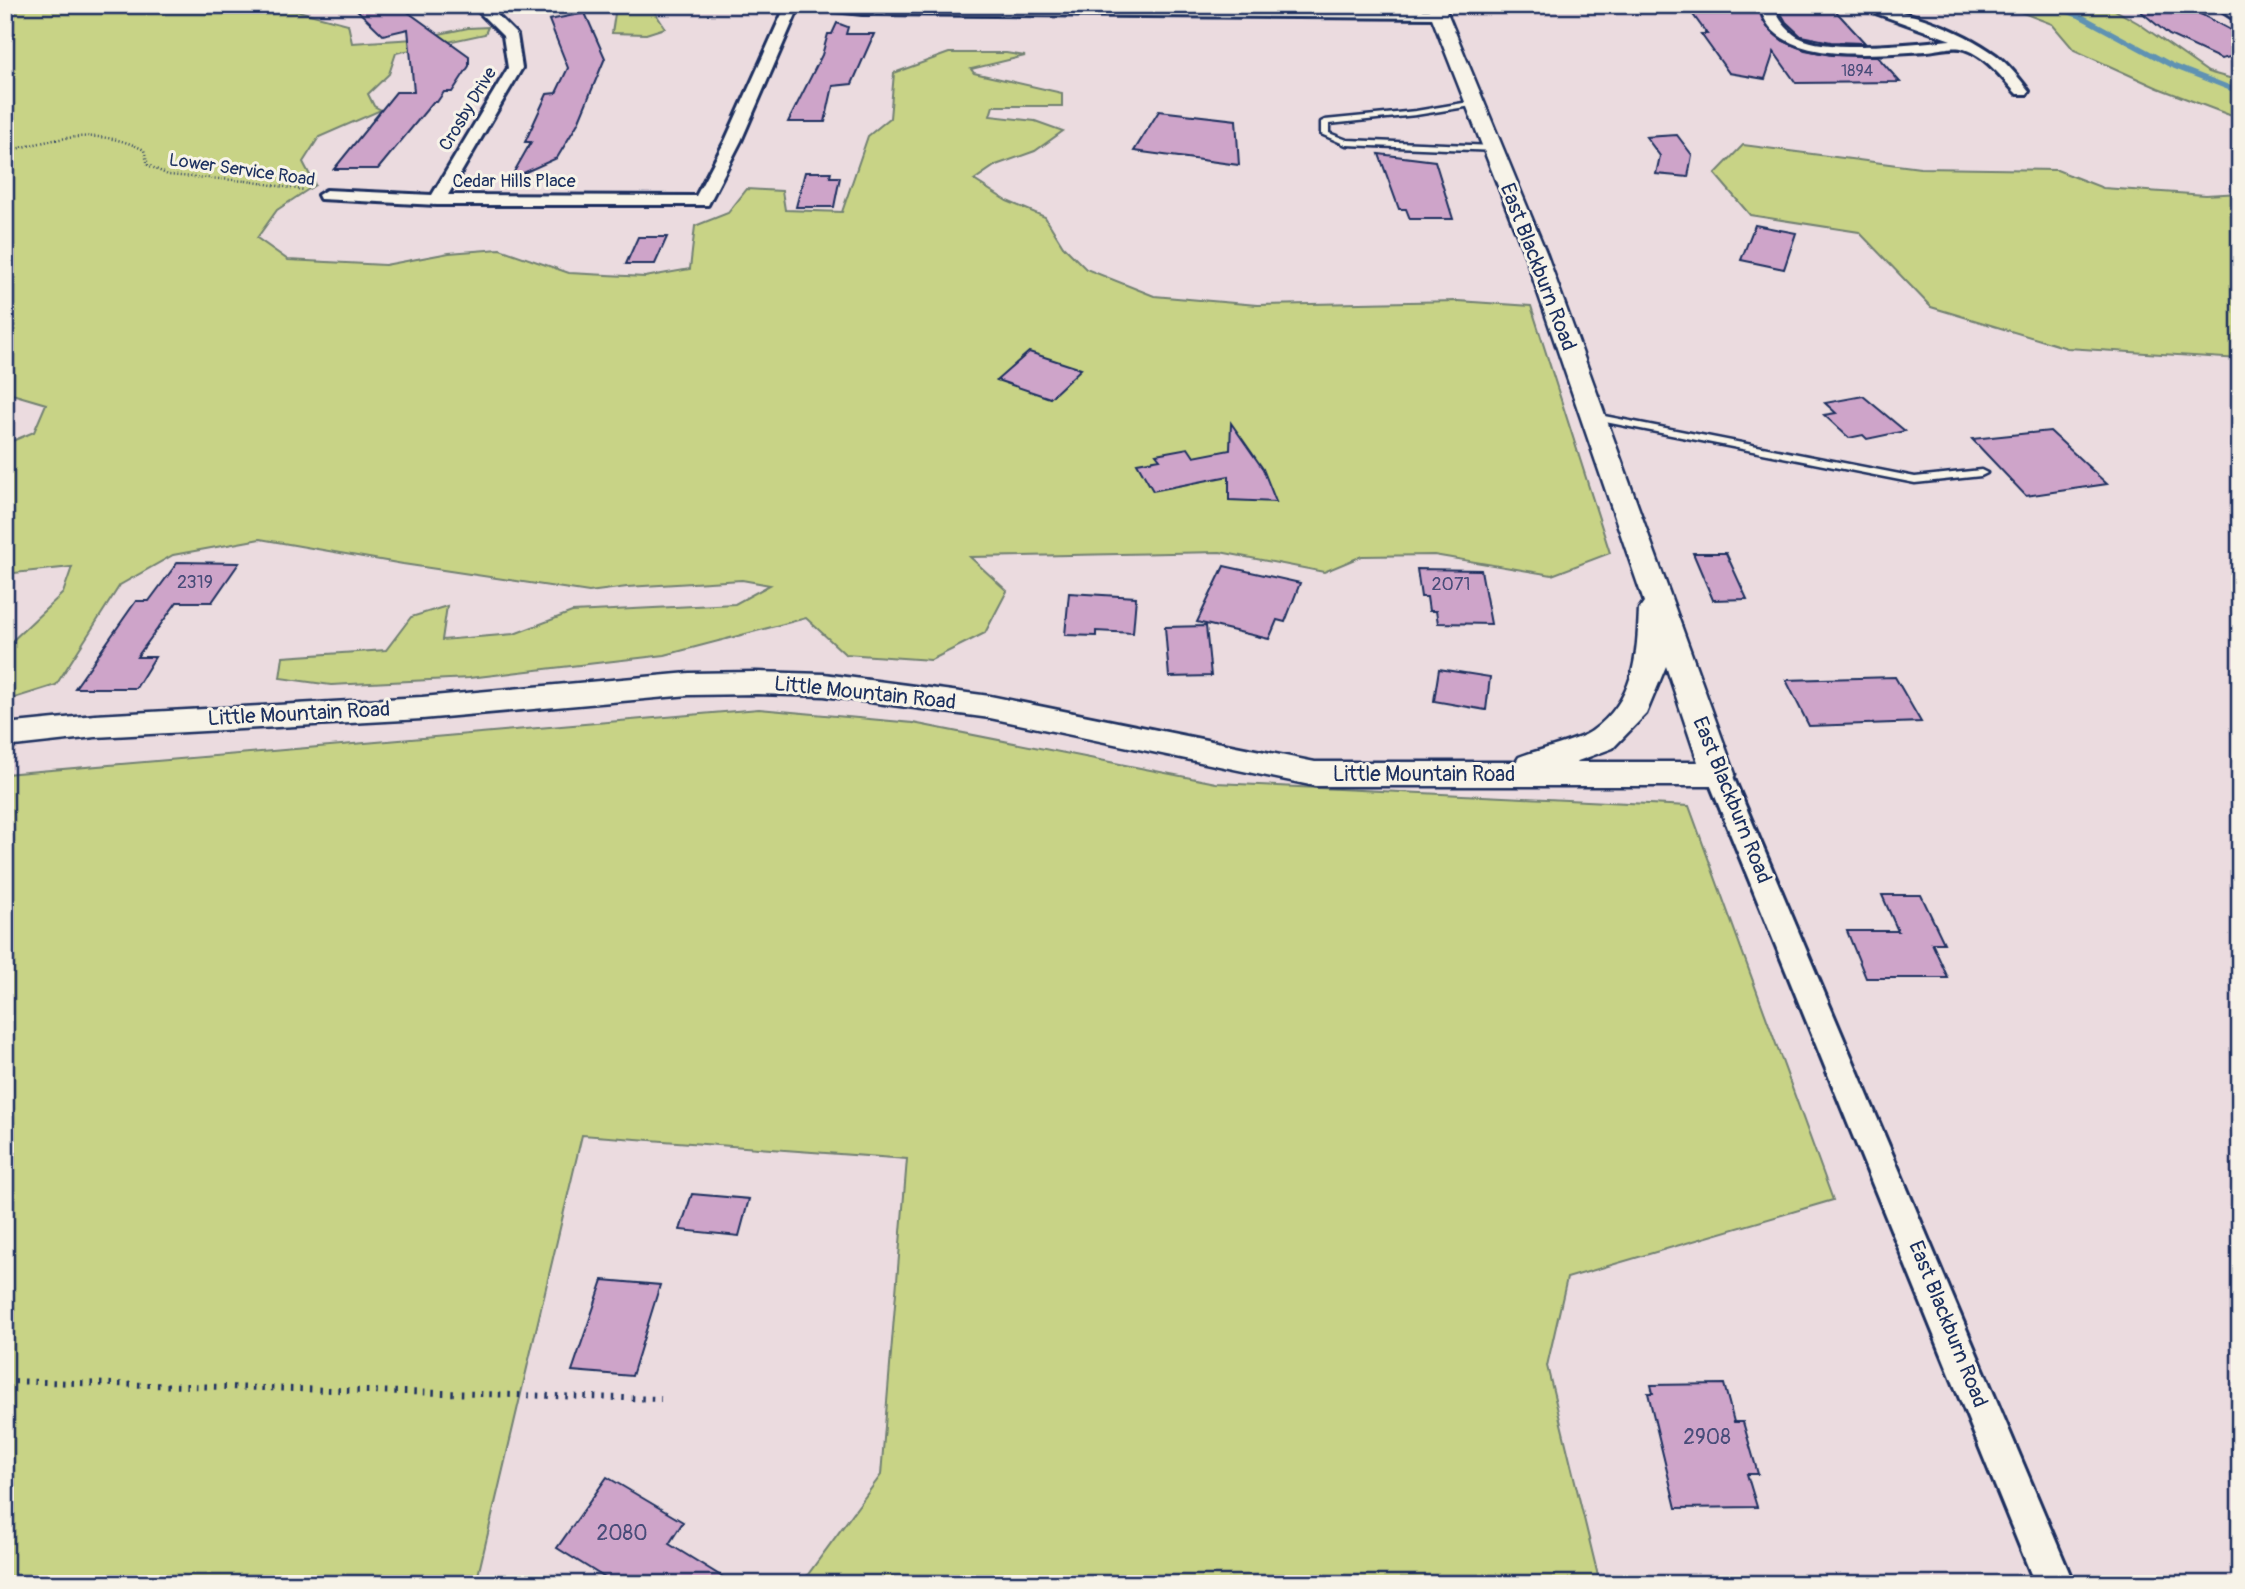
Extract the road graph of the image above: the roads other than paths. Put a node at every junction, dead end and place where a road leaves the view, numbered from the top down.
1 (479, 5) edge
2 (793, 5) edge
3 (816, 5) edge
4 (1767, 5) edge
5 (1860, 5) edge
6 (2219, 5) edge
7 (1437, 10) edge
8 (2240, 19) edge
9 (1965, 43) junction
10 (2022, 91) dead end
11 (1475, 103) junction
12 (1493, 149) junction
13 (326, 195) road end
14 (437, 200) junction
15 (1594, 417) junction
16 (1981, 473) dead end
17 (1654, 589) junction
18 (5, 736) edge
19 (1498, 774) junction
20 (1719, 774) junction
21 (2056, 1584) edge

1 - 14 street, Crosby Drive
2 - 14 street, Cedar Hills Place
3 - 7 street
4 - 9 street
5 - 9 street
6 - 8 street
7 - 11 street, East Blackburn Road
9 - 10 street
11 - 12 street, East Blackburn Road
11 - 12 lane
12 - 15 street, East Blackburn Road
13 - 14 street, Cedar Hills Place
15 - 16 lane
15 - 17 street, East Blackburn Road
17 - 19 street
17 - 20 street, East Blackburn Road
18 - 19 street, Little Mountain Road
19 - 20 street, Little Mountain Road
20 - 21 street, East Blackburn Road

